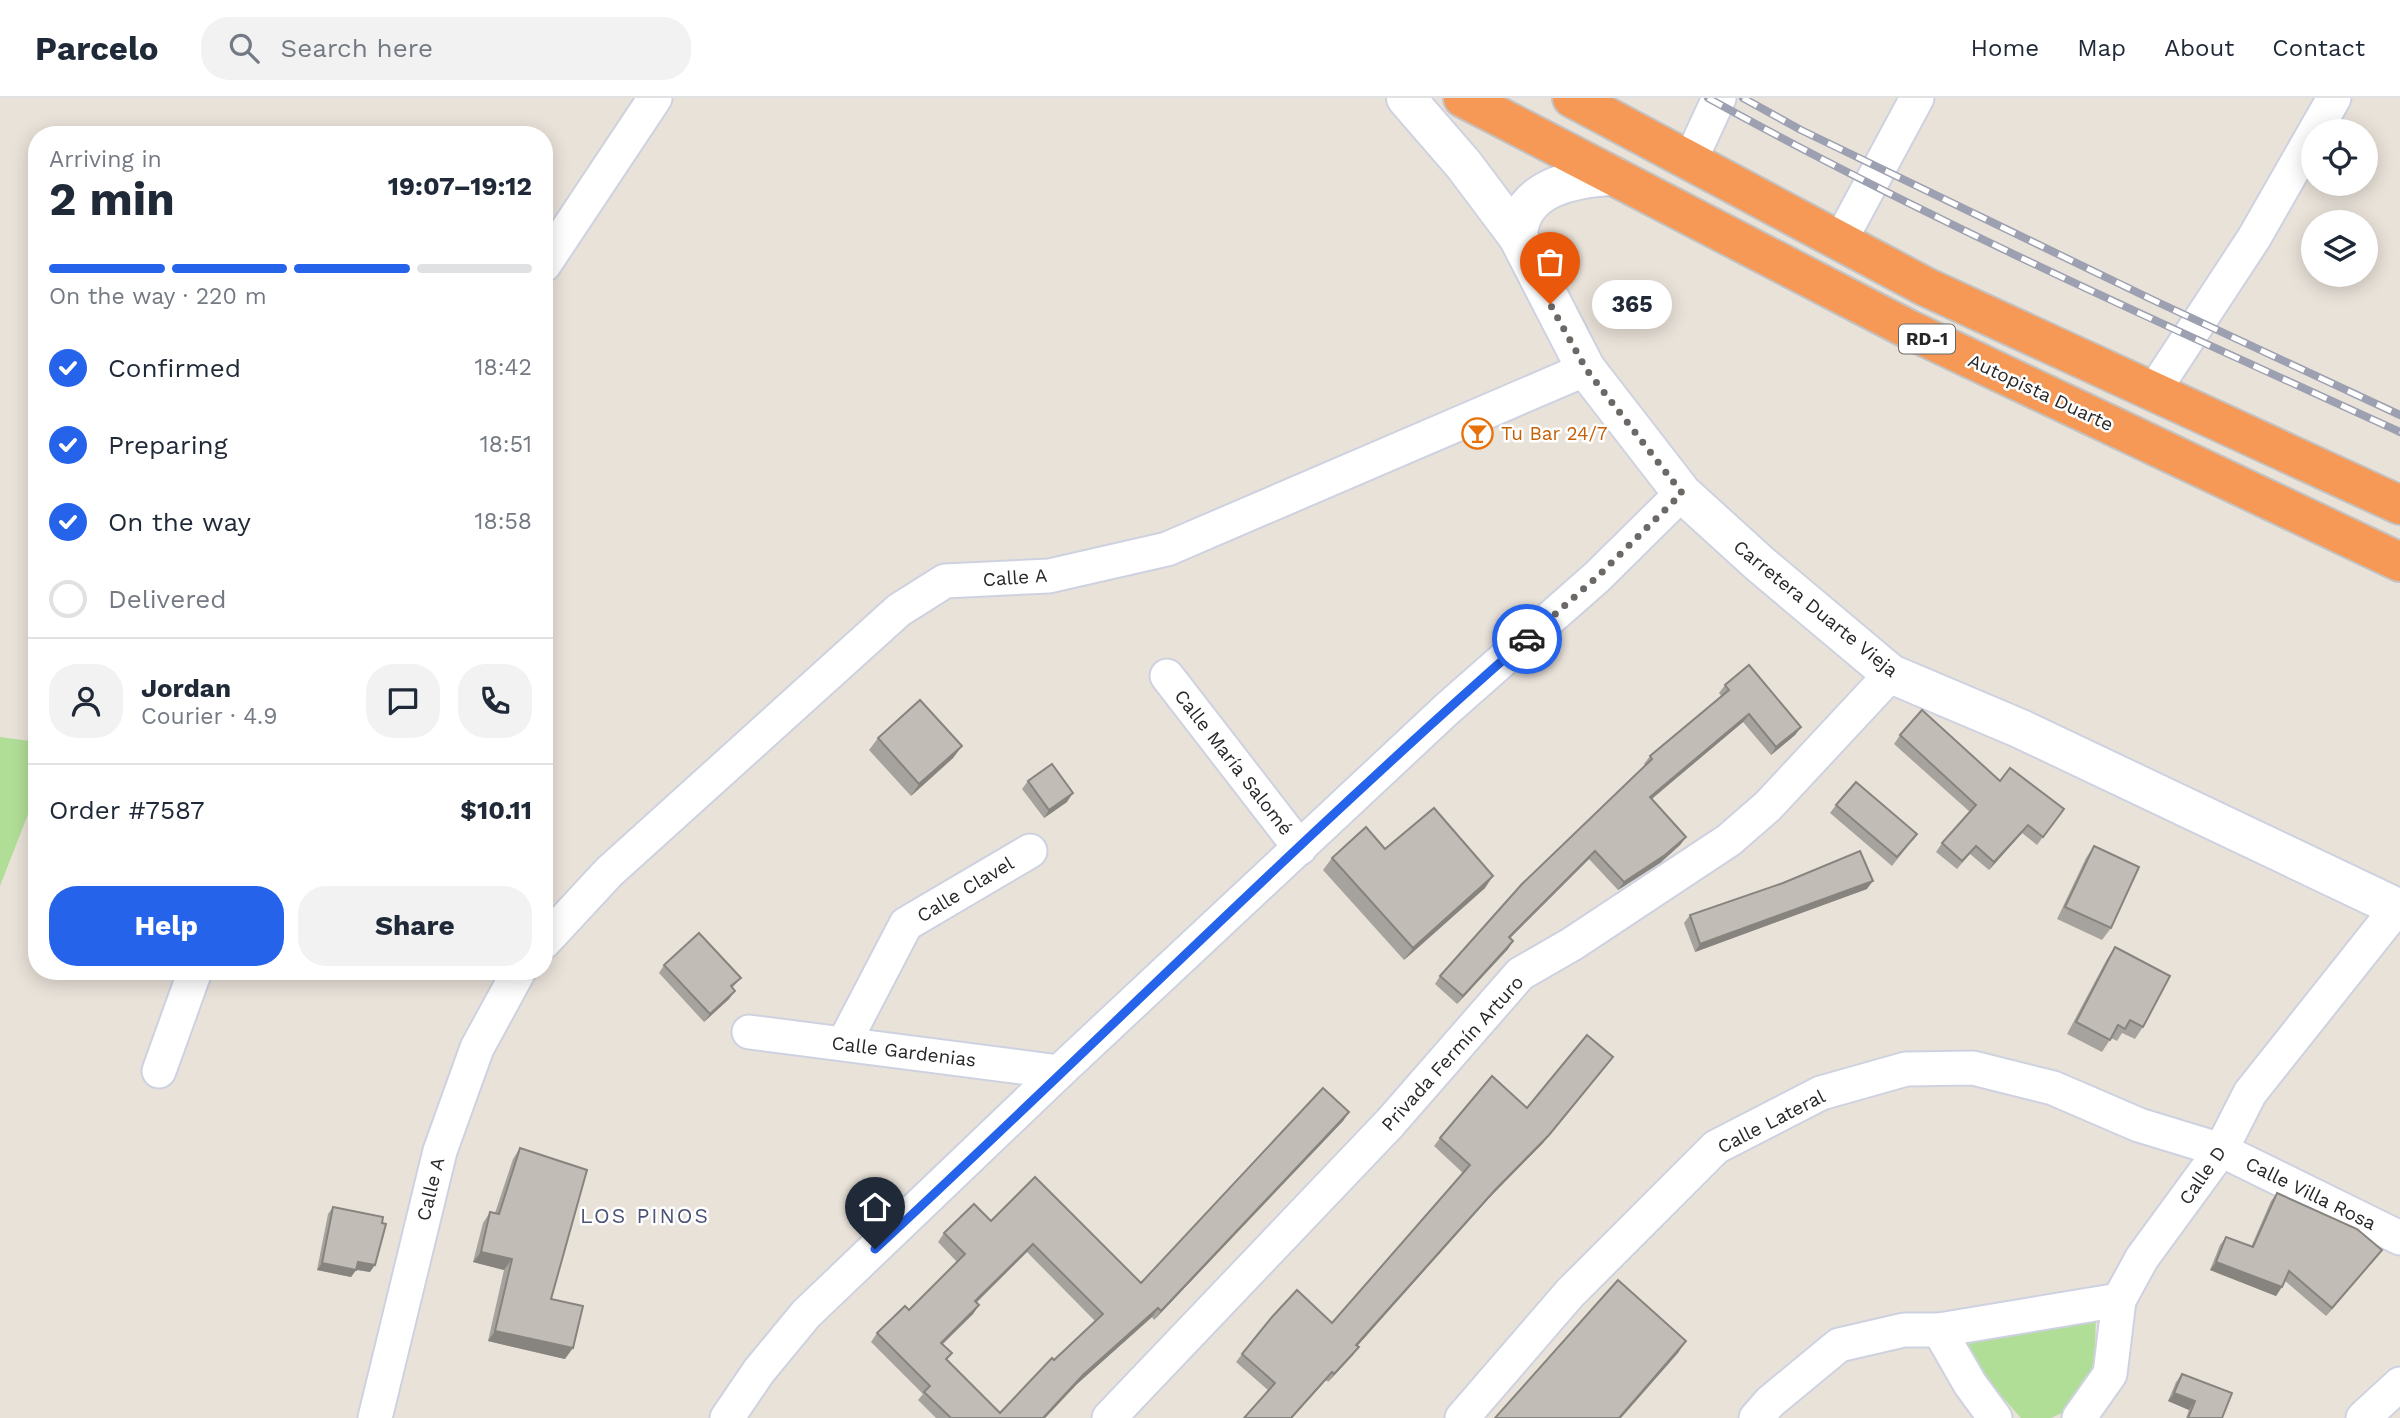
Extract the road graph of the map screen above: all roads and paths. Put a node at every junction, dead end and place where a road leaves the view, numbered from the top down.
1 (655, 98) edge
2 (1406, 98) edge
3 (1463, 98) edge
4 (1572, 98) edge
5 (1719, 98) edge
6 (1917, 98) edge
7 (2334, 98) edge
8 (1690, 161) junction
9 (1613, 176) junction
10 (1518, 237) junction
11 (1840, 240) junction
12 (553, 251) edge
13 (1586, 369) junction
14 (2153, 392) junction
15 (1682, 493) junction
16 (2400, 505) edge
17 (2400, 562) edge
18 (1891, 674) junction
19 (1167, 676) dead end
20 (1300, 848) junction
21 (1030, 850) dead end
22 (2398, 909) edge
23 (553, 932) edge
24 (192, 980) edge
25 (514, 980) edge
26 (749, 1032) dead end
27 (844, 1043) junction
28 (159, 1071) dead end
29 (1059, 1072) junction
30 (2221, 1150) junction
31 (2400, 1238) edge
32 (2119, 1300) junction
33 (1939, 1330) junction
34 (1970, 1384) junction
35 (2400, 1384) edge
36 (375, 1418) edge
37 (727, 1418) edge
38 (1109, 1418) edge
39 (1462, 1418) edge
40 (1756, 1418) edge
41 (1964, 1418) edge
42 (1996, 1418) edge
43 (2079, 1418) edge
44 (2363, 1418) edge

1 - 12 street
2 - 10 main road, Carretera Duarte Vieja
3 - 9 highway, Autopista Duarte / RD-1
4 - 8 highway, RD-1
5 - 8 street
6 - 11 street
7 - 14 street
8 - 11 highway, RD-1
9 - 10 main road
9 - 17 highway, Autopista Duarte / RD-1
10 - 13 main road, Carretera Duarte Vieja
11 - 14 highway, RD-1
13 - 15 main road, Carretera Duarte Vieja
13 - 23 street, Calle A
14 - 16 highway, RD-1
15 - 18 main road, Carretera Duarte Vieja
15 - 20 street
18 - 22 main road, Carretera Duarte Vieja
18 - 38 street, Privada Fermín Arturo
19 - 20 street, Calle María Salomé
20 - 29 street
21 - 27 street, Calle Clavel
22 - 30 street, Calle D
24 - 28 street
25 - 36 street, Calle A
26 - 27 street, Calle Gardenias
27 - 29 street, Calle Gardenias
29 - 37 street
30 - 31 street, Calle Villa Rosa
30 - 32 street, Calle D
30 - 39 street, Calle Lateral
32 - 33 street
32 - 43 street
33 - 34 street
33 - 40 street
34 - 41 street
34 - 42 street
35 - 44 street

